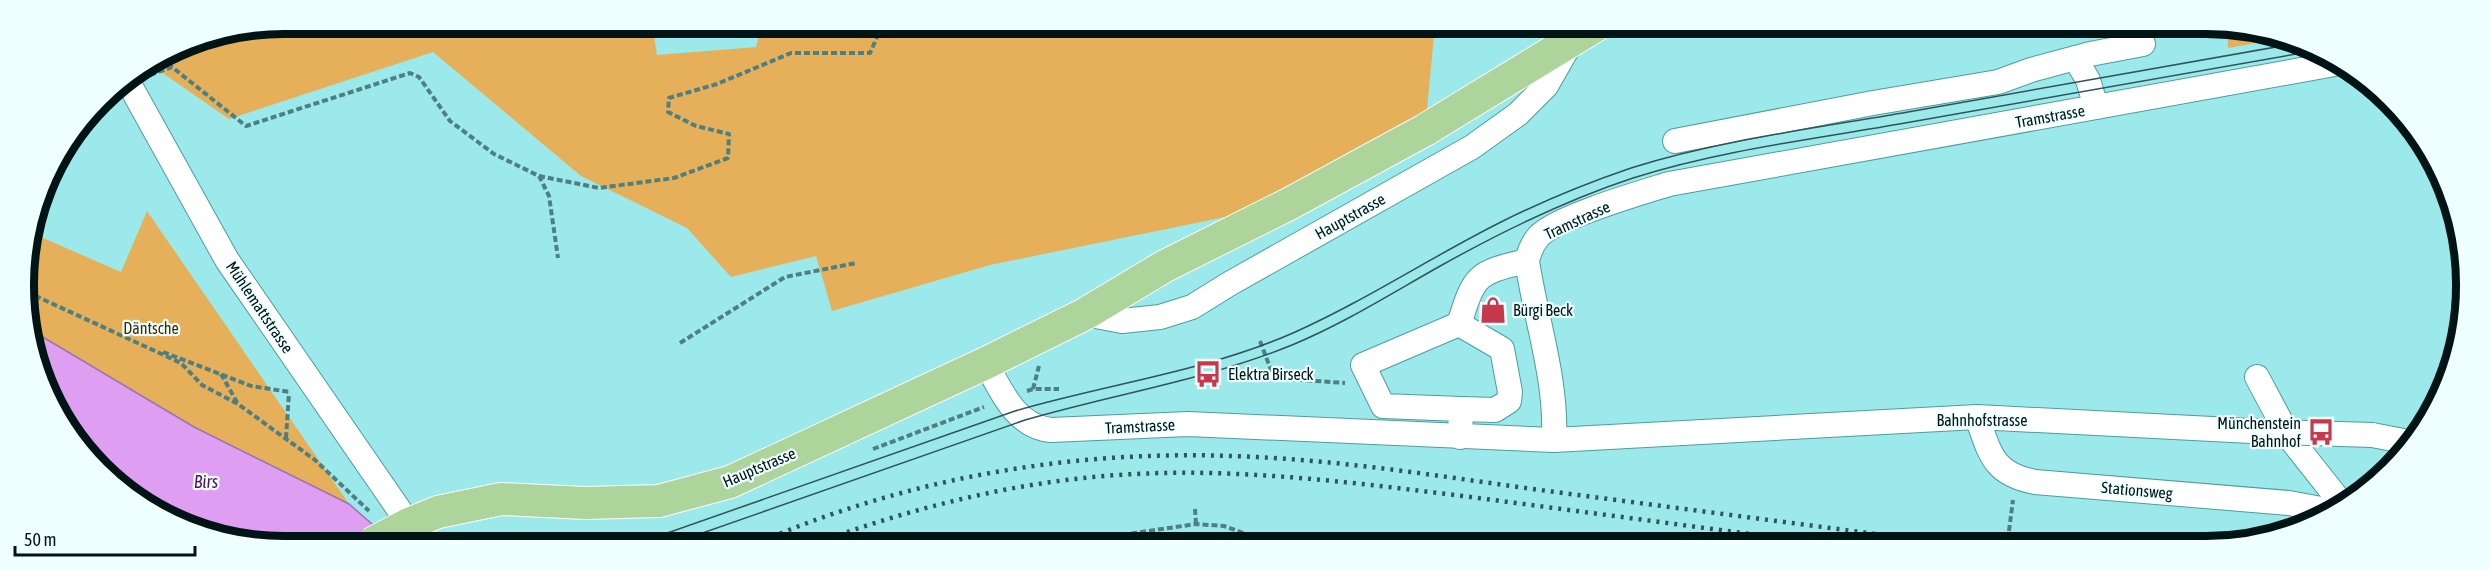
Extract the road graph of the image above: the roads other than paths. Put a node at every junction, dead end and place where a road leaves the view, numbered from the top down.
1 (1582, 34) edge
2 (1584, 34) edge
3 (2143, 44) dead end
4 (2075, 58) junction
5 (2326, 66) edge
6 (132, 87) edge
7 (2096, 107) junction
8 (1675, 141) dead end
9 (1527, 261) junction
10 (1085, 314) junction
11 (1459, 324) junction
12 (986, 363) junction
13 (2257, 377) dead end
14 (1461, 409) junction
15 (1977, 417) junction
16 (1460, 436) junction
17 (1554, 440) junction
18 (2401, 440) edge
19 (2337, 498) edge
20 (2319, 509) edge
21 (409, 524) junction
22 (374, 530) edge

1 - 10 main road, Hauptstrasse
2 - 10 street, Hauptstrasse
3 - 4 street
4 - 7 street
4 - 8 street
5 - 7 street, Tramstrasse
6 - 21 street, Mühlemattstrasse
7 - 9 street, Tramstrasse
9 - 11 street
9 - 17 street
10 - 12 main road, Hauptstrasse
11 - 14 street
11 - 14 street
12 - 16 street, Tramstrasse
12 - 21 main road, Hauptstrasse
13 - 19 street
14 - 16 street
15 - 17 street, Bahnhofstrasse
15 - 18 street, Bahnhofstrasse, bridge
15 - 20 street, Stationsweg
16 - 17 street, Tramstrasse
21 - 22 main road, Hauptstrasse, bridge

